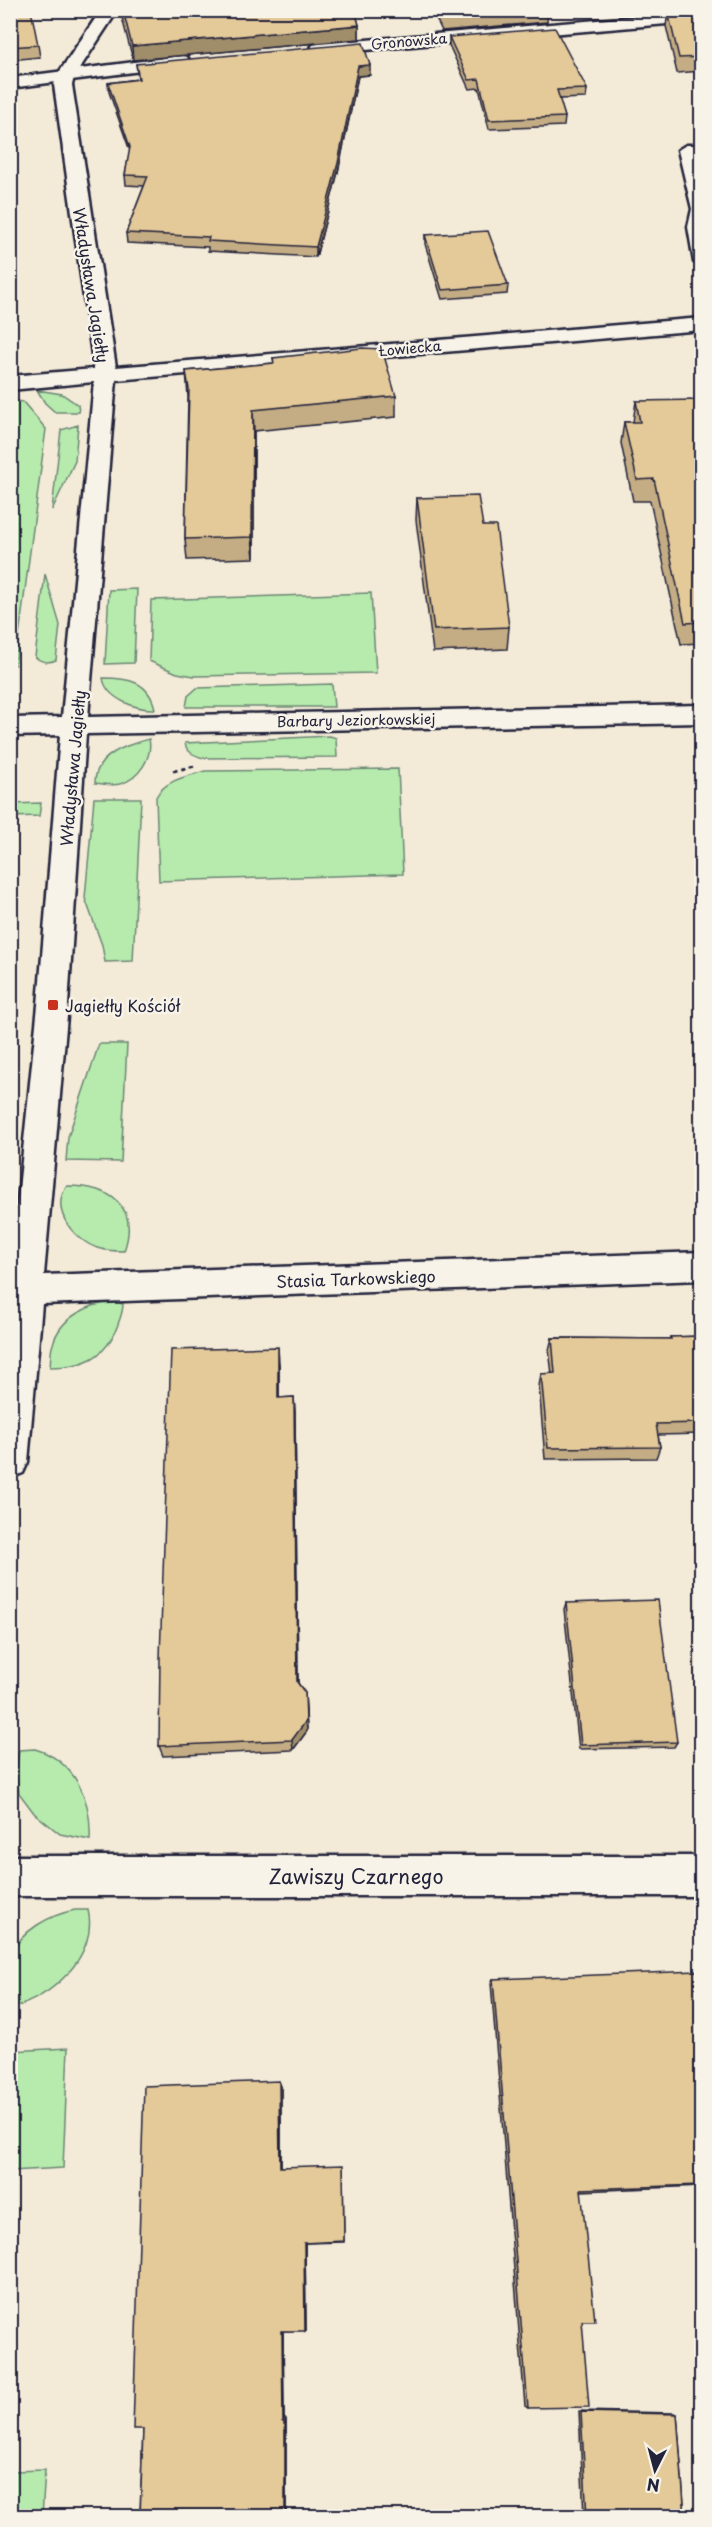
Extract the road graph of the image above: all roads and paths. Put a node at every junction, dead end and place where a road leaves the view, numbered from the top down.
1 (110, 10) edge
2 (702, 16) edge
3 (304, 50) edge
4 (200, 60) edge
5 (65, 77) junction
6 (10, 83) edge
7 (702, 150) edge
8 (702, 261) edge
9 (702, 324) edge
10 (106, 374) junction
11 (10, 383) edge
12 (702, 714) edge
13 (74, 725) junction
14 (10, 727) edge
15 (702, 1266) edge
16 (19, 1290) edge
17 (10, 1462) edge
18 (10, 1876) edge
19 (702, 1876) edge

1 - 5 street
2 - 3 street, Gronowska
4 - 5 street
5 - 6 street
5 - 10 street, Władysława Jagiełły
7 - 8 lane
9 - 10 street, Łowiecka
10 - 11 street, Łowiecka
10 - 13 street, Władysława Jagiełły
12 - 13 street, Barbary Jeziorkowskiej
13 - 14 street, Barbary Jeziorkowskiej
13 - 16 street, Władysława Jagiełły
15 - 16 street, Stasia Tarkowskiego
16 - 17 street, Władysława Jagiełły
18 - 19 street, Zawiszy Czarnego

